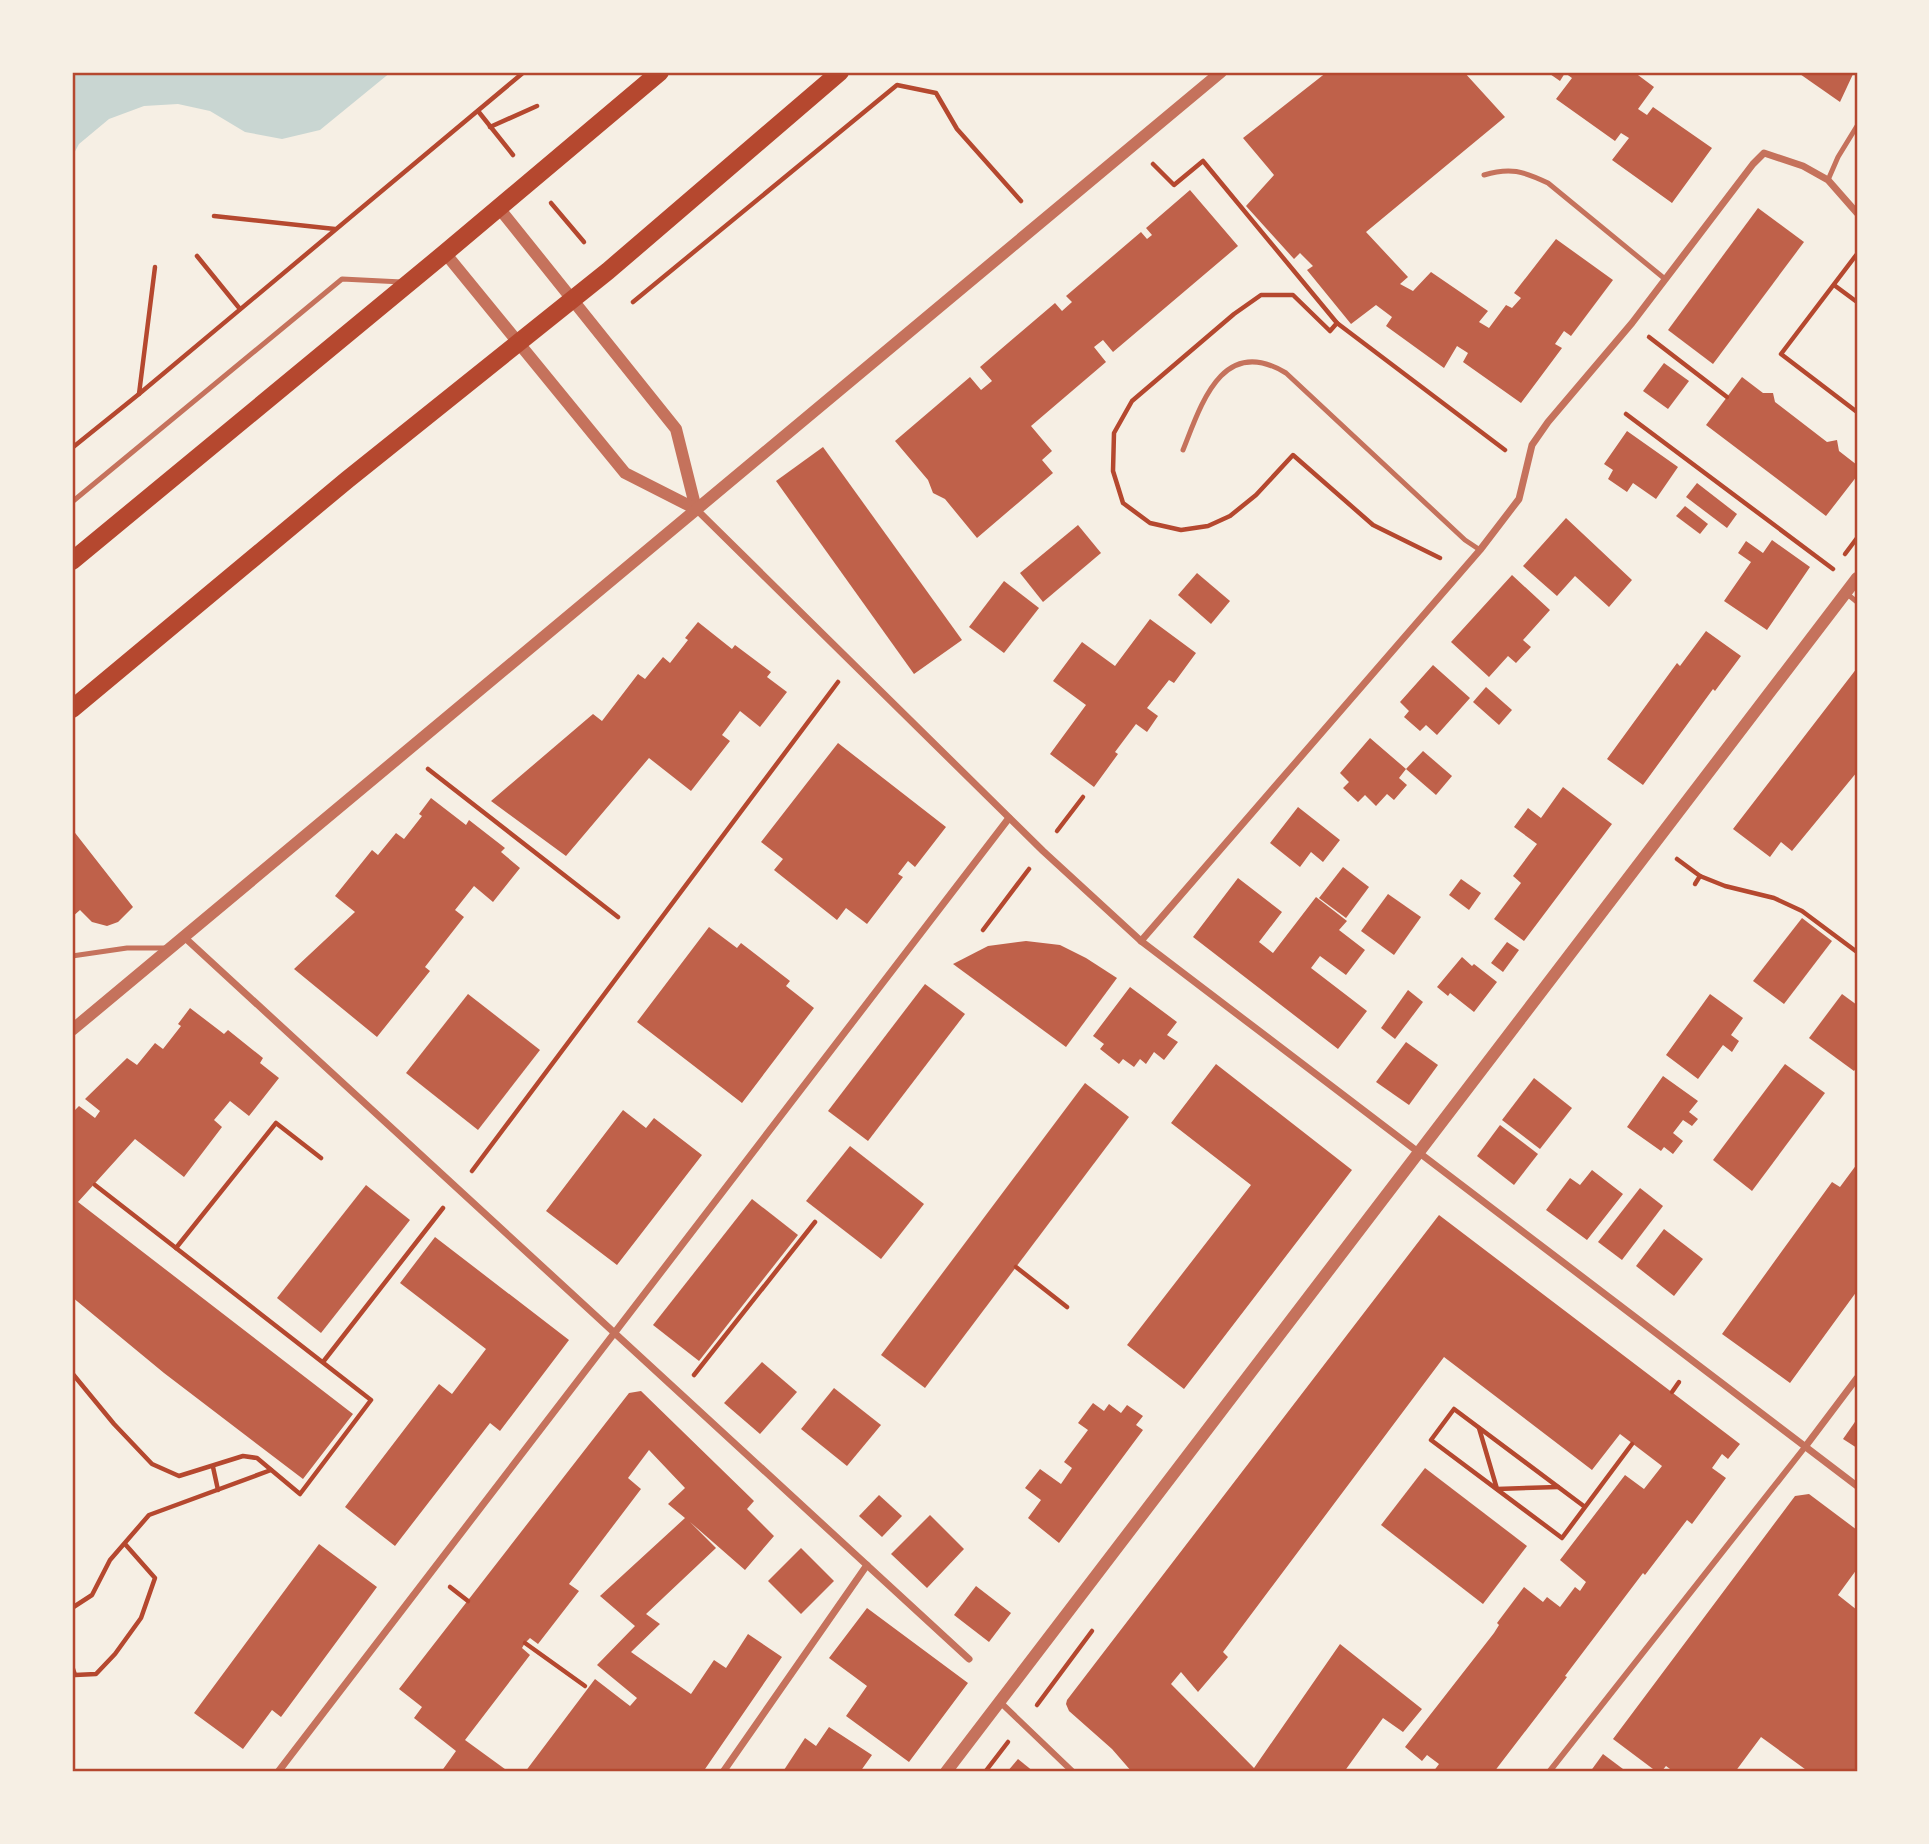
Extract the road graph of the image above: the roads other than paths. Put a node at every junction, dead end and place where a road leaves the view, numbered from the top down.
1 (660, 72) edge
2 (840, 72) edge
3 (1221, 72) edge
4 (1857, 126) edge
5 (1483, 175) dead end
6 (1828, 180) junction
7 (499, 208) junction
8 (1857, 213) edge
9 (445, 253) junction
10 (1665, 279) junction
11 (409, 282) junction
12 (573, 299) junction
13 (519, 343) junction
14 (1183, 450) dead end
15 (72, 502) edge
16 (695, 509) junction
17 (1480, 550) junction
18 (72, 561) edge
19 (1852, 585) edge
20 (1857, 602) edge
21 (72, 709) edge
22 (1009, 818) junction
23 (183, 936) junction
24 (1141, 941) junction
25 (170, 948) junction
26 (72, 956) edge
27 (72, 1030) edge
28 (1419, 1153) junction
29 (615, 1333) junction
30 (1857, 1378) edge
31 (1805, 1447) junction
32 (1857, 1486) edge
33 (867, 1565) junction
34 (969, 1659) dead end
35 (1000, 1702) junction
36 (278, 1772) edge
37 (723, 1772) edge
38 (946, 1772) edge
39 (1073, 1772) edge
40 (1549, 1772) edge

1 - 7 main road
2 - 12 main road
3 - 16 street
4 - 6 lane
5 - 10 lane
6 - 8 street
6 - 10 street
7 - 9 main road
7 - 12 street
9 - 11 main road
9 - 13 street
10 - 17 street
11 - 15 lane
11 - 18 main road
12 - 13 main road
12 - 16 street
13 - 16 street
13 - 21 main road
14 - 17 lane
16 - 22 street
16 - 23 street
17 - 24 street
19 - 20 lane
19 - 28 street
22 - 24 street
22 - 29 street
23 - 25 street
23 - 29 street
24 - 28 street
25 - 26 lane
25 - 27 street
28 - 31 street
28 - 35 street
29 - 33 street
29 - 36 street
30 - 31 street
31 - 32 street
31 - 40 street
33 - 34 street
33 - 37 street
35 - 38 street
35 - 39 street

